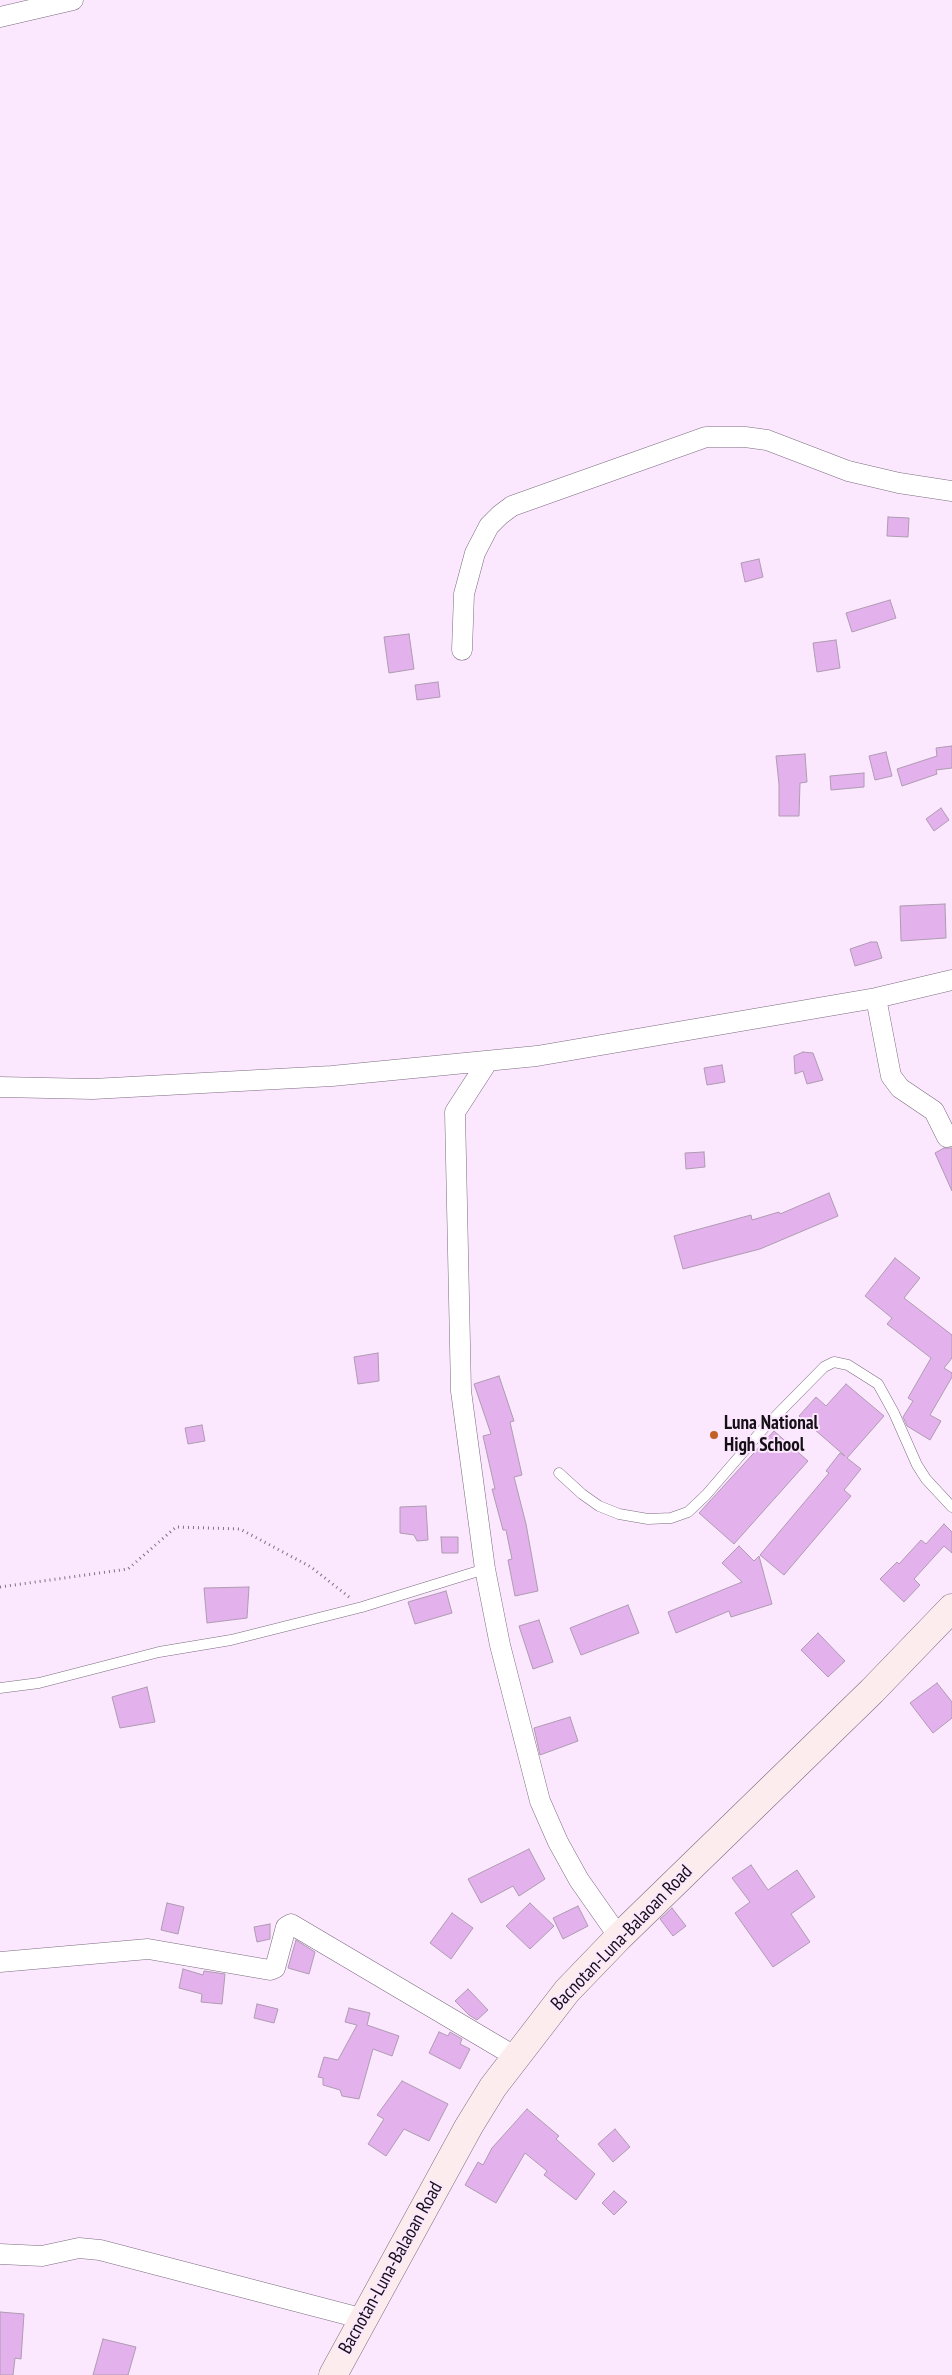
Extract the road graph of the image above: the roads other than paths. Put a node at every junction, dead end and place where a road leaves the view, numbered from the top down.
1 (73, 0) edge
2 (0, 17) edge
3 (952, 491) edge
4 (462, 650) dead end
5 (952, 980) edge
6 (876, 998) junction
7 (488, 1061) junction
8 (0, 1087) edge
9 (947, 1137) dead end
10 (559, 1473) dead end
11 (952, 1507) edge
12 (485, 1569) junction
13 (952, 1608) edge
14 (0, 1688) edge
15 (619, 1937) junction
16 (0, 1962) edge
17 (516, 2057) junction
18 (0, 2254) edge
19 (364, 2319) junction
20 (333, 2375) edge

1 - 2 street
3 - 4 street
5 - 6 street
6 - 7 street
6 - 9 street
7 - 8 street
7 - 12 street
10 - 11 lane
12 - 14 lane
12 - 15 street
13 - 15 main road, Bacnotan-Luna-Balaoan Road
15 - 17 main road, Bacnotan-Luna-Balaoan Road
16 - 17 street
17 - 19 main road, Bacnotan-Luna-Balaoan Road
18 - 19 street
19 - 20 main road, Bacnotan-Luna-Balaoan Road

